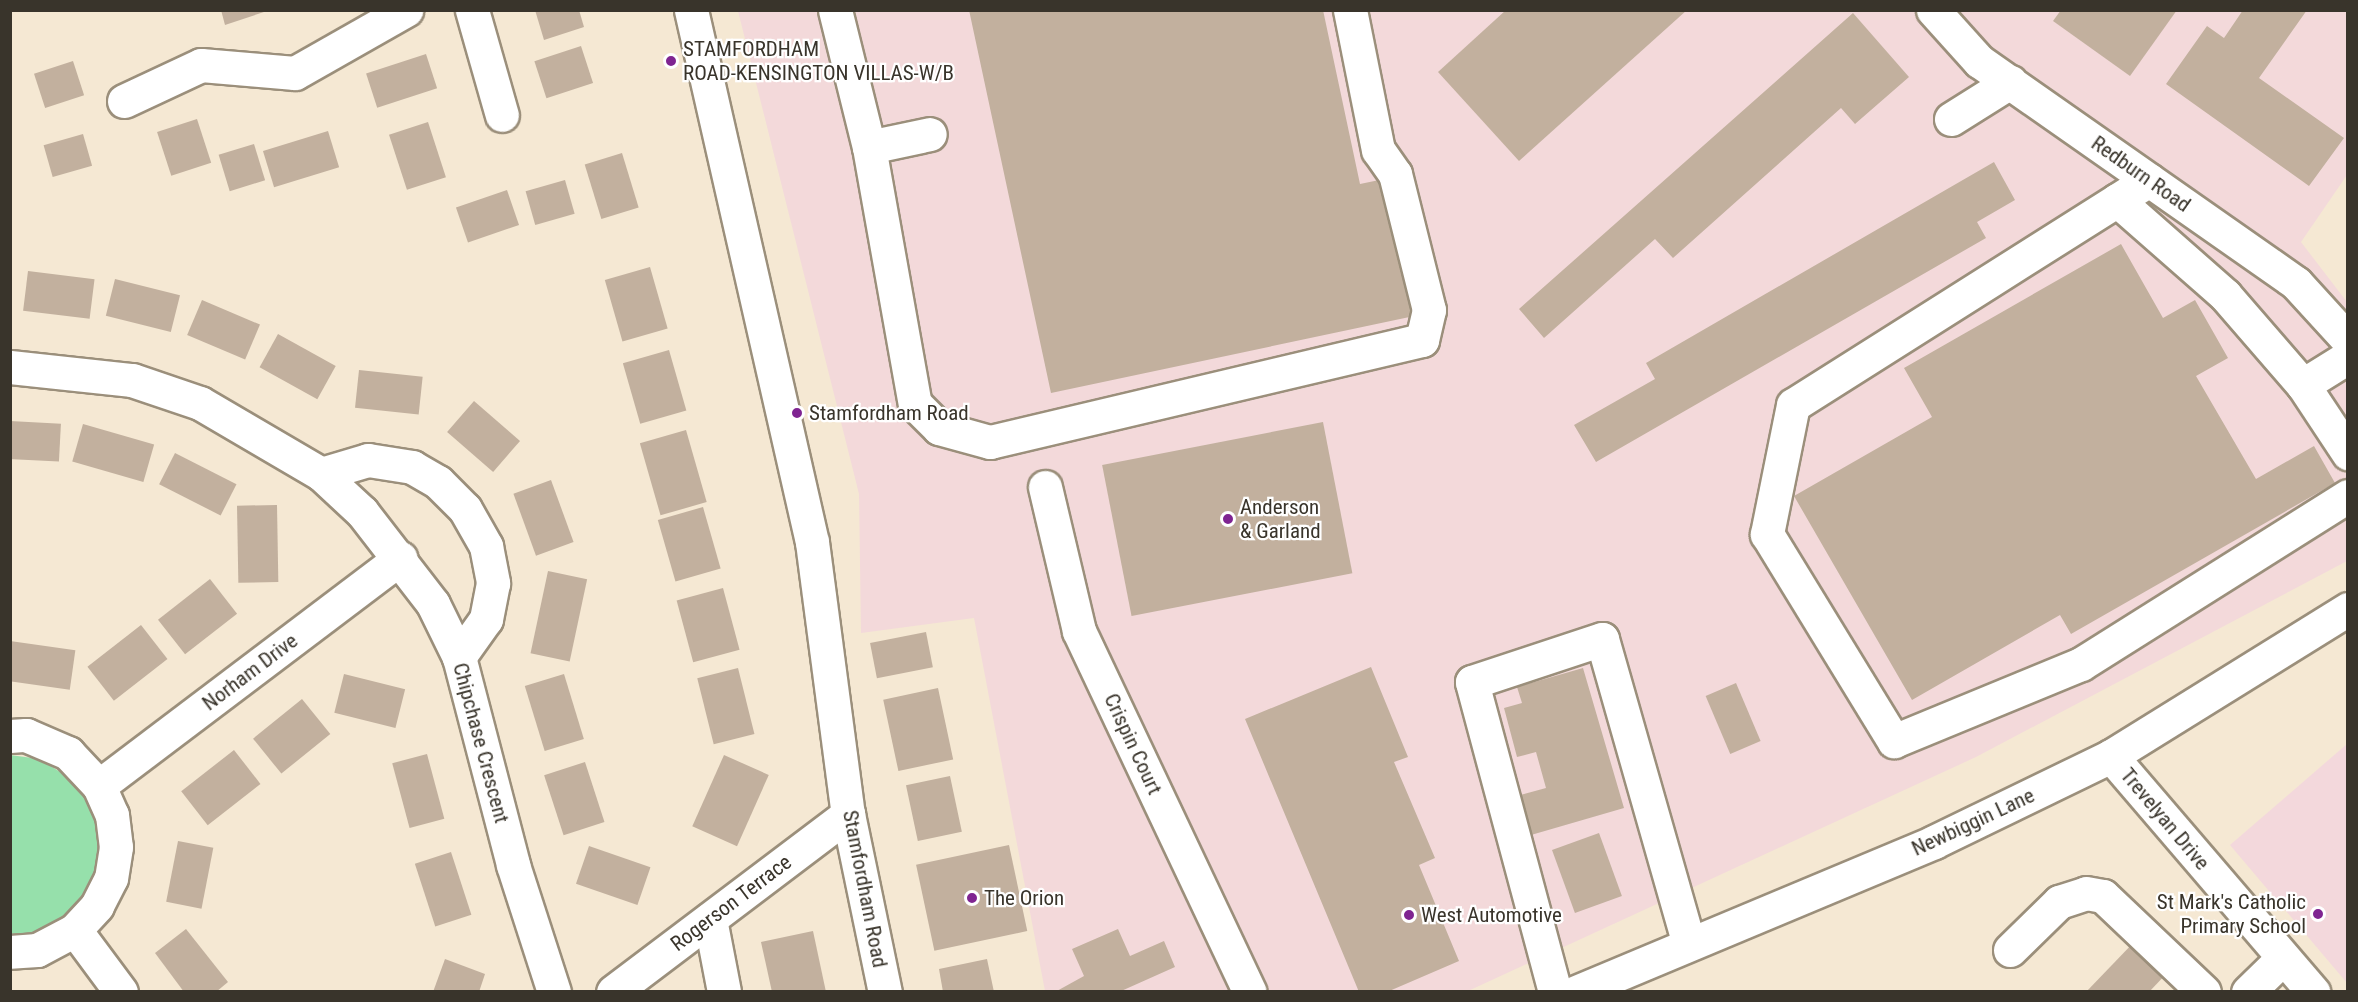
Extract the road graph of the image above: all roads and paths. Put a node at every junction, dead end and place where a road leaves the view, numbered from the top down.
1 (406, 10) edge
2 (472, 10) edge
3 (691, 10) edge
4 (835, 10) edge
5 (1350, 10) edge
6 (1933, 10) edge
7 (2010, 82) junction
8 (124, 101) dead end
9 (502, 115) dead end
10 (1951, 119) dead end
11 (930, 134) dead end
12 (869, 147) junction
13 (2148, 180) junction
14 (2117, 200) junction
15 (2348, 340) edge
16 (2348, 357) edge
17 (10, 367) edge
18 (2303, 385) junction
19 (2348, 453) edge
20 (321, 474) junction
21 (1045, 487) dead end
22 (2348, 496) edge
23 (401, 558) junction
24 (2348, 609) edge
25 (459, 657) junction
26 (10, 736) edge
27 (2111, 756) junction
28 (99, 786) junction
29 (848, 814) junction
30 (710, 919) junction
31 (75, 930) junction
32 (1689, 944) junction
33 (2010, 950) dead end
34 (10, 952) edge
35 (2283, 957) junction
36 (121, 992) edge
37 (554, 992) edge
38 (613, 992) edge
39 (724, 992) edge
40 (885, 992) edge
41 (1250, 992) edge
42 (1555, 992) edge
43 (1575, 992) edge
44 (2204, 992) edge
45 (2248, 992) edge
46 (2313, 992) edge

1 - 8 street
2 - 9 street
3 - 29 street, Stamfordham Road
4 - 12 street
5 - 12 street
6 - 7 street, Redburn Road
7 - 10 street
7 - 13 street, Redburn Road
11 - 12 street
13 - 14 street
13 - 15 street, Redburn Road
14 - 18 street
14 - 22 street
16 - 18 street
17 - 20 street, Chipchase Crescent
18 - 19 street
20 - 23 street, Chipchase Crescent
20 - 25 street
21 - 41 street, Crispin Court
23 - 25 street, Chipchase Crescent
23 - 28 street, Norham Drive
24 - 27 street, Newbiggin Lane
25 - 37 street, Chipchase Crescent
26 - 28 street
27 - 32 street, Newbiggin Lane
27 - 35 street, Trevelyan Drive
28 - 31 street
29 - 30 street, Rogerson Terrace
29 - 40 street, Stamfordham Road
30 - 38 street, Rogerson Terrace
30 - 39 street
31 - 34 street
31 - 36 street
32 - 42 street
32 - 43 street, Newbiggin Lane
33 - 44 street
35 - 45 street
35 - 46 street, Trevelyan Drive

